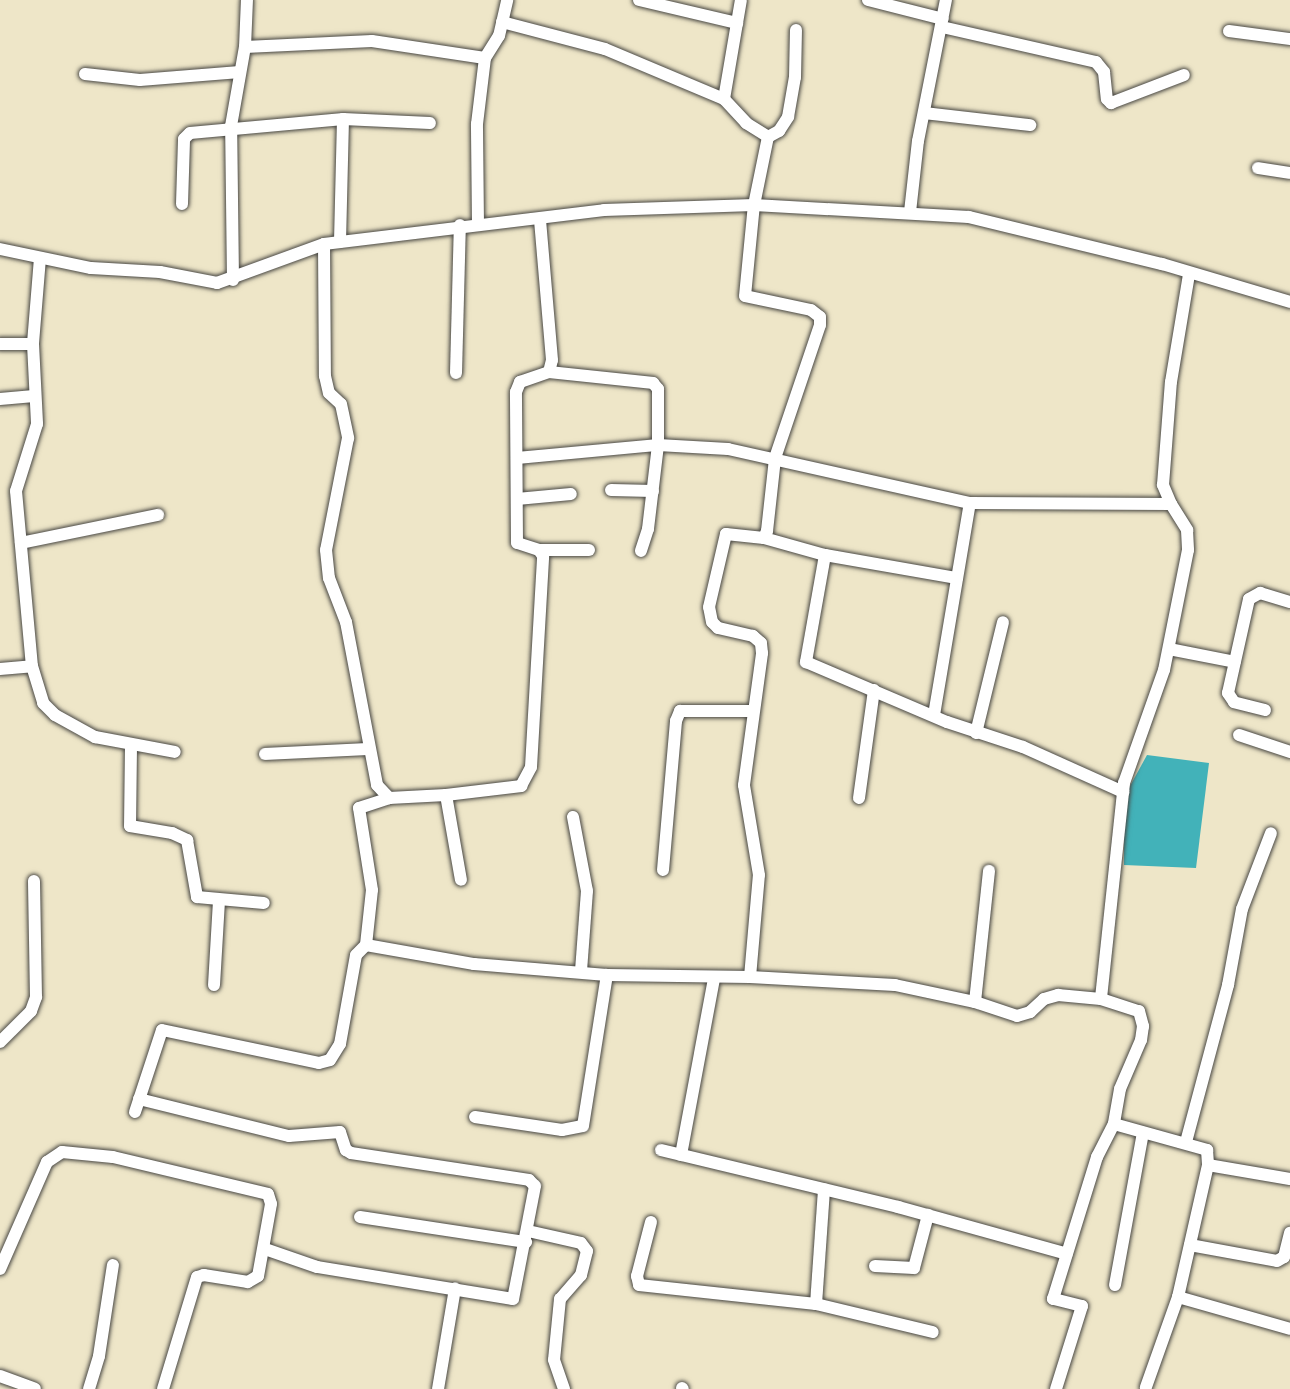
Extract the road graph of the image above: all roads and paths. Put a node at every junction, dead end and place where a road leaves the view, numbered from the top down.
1 (247, 0) edge
2 (507, 0) edge
3 (639, 0) edge
4 (741, 0) edge
5 (868, 0) edge
6 (946, 0) edge
7 (502, 22) junction
8 (737, 23) junction
9 (943, 23) junction
10 (796, 30) dead end
11 (1229, 31) dead end
12 (1290, 39) edge
13 (245, 47) junction
14 (486, 58) junction
15 (240, 72) junction
16 (85, 74) dead end
17 (1184, 75) dead end
18 (724, 99) junction
19 (924, 113) junction
20 (343, 119) junction
21 (430, 123) dead end
22 (1030, 125) dead end
23 (231, 126) junction
24 (768, 136) junction
25 (1258, 168) dead end
26 (1290, 173) edge
27 (182, 204) dead end
28 (754, 205) junction
29 (910, 212) junction
30 (540, 221) junction
31 (460, 225) junction
32 (478, 225) junction
33 (340, 242) junction
34 (324, 244) junction
35 (0, 249) edge
36 (40, 258) junction
37 (1189, 274) junction
38 (233, 280) junction
39 (1290, 302) edge
40 (0, 344) edge
41 (33, 344) junction
42 (549, 372) junction
43 (456, 373) dead end
44 (34, 396) junction
45 (0, 399) edge
46 (658, 445) junction
47 (518, 458) junction
48 (775, 458) junction
49 (611, 490) dead end
50 (652, 491) junction
51 (572, 494) dead end
52 (517, 499) junction
53 (970, 502) junction
54 (1171, 504) junction
55 (158, 515) dead end
56 (764, 538) junction
57 (21, 543) junction
58 (539, 550) junction
59 (589, 550) dead end
60 (641, 551) dead end
61 (825, 555) junction
62 (957, 578) junction
63 (1290, 602) edge
64 (1003, 622) dead end
65 (1169, 649) junction
66 (1235, 662) junction
67 (32, 666) junction
68 (0, 669) edge
69 (874, 690) junction
70 (1265, 710) dead end
71 (753, 711) junction
72 (934, 715) junction
73 (976, 733) junction
74 (1239, 735) dead end
75 (131, 746) junction
76 (368, 749) junction
77 (175, 752) dead end
78 (1290, 752) edge
79 (265, 754) dead end
80 (1123, 792) junction
81 (446, 795) junction
82 (389, 798) junction
83 (859, 798) dead end
84 (573, 816) dead end
85 (1271, 834) dead end
86 (663, 870) dead end
87 (989, 871) dead end
88 (461, 880) dead end
89 (34, 881) dead end
90 (219, 901) junction
91 (264, 903) dead end
92 (366, 945) junction
93 (582, 970) junction
94 (607, 975) junction
95 (750, 977) junction
96 (714, 978) junction
97 (214, 985) dead end
98 (1101, 999) junction
99 (975, 1002) junction
100 (0, 1042) edge
101 (139, 1099) junction
102 (135, 1112) dead end
103 (475, 1117) dead end
104 (1114, 1124) junction
105 (1143, 1133) junction
106 (1186, 1142) junction
107 (661, 1150) dead end
108 (681, 1155) junction
109 (1208, 1165) junction
110 (1290, 1179) edge
111 (824, 1189) junction
112 (928, 1215) junction
113 (360, 1217) dead end
114 (651, 1222) dead end
115 (1290, 1233) edge
116 (527, 1236) junction
117 (1190, 1245) junction
118 (265, 1249) junction
119 (1067, 1254) junction
120 (113, 1265) dead end
121 (875, 1266) dead end
122 (0, 1269) edge
123 (1115, 1285) dead end
124 (455, 1288) junction
125 (1178, 1297) junction
126 (816, 1304) junction
127 (1290, 1329) edge
128 (933, 1332) dead end
129 (0, 1376) edge
130 (1146, 1387) dead end
131 (35, 1389) edge
132 (89, 1389) edge
133 (163, 1389) edge
134 (438, 1389) edge
135 (564, 1389) edge
136 (1056, 1389) edge

1 - 13 street
2 - 7 street
3 - 8 street
4 - 8 street
5 - 9 street
6 - 9 street
7 - 14 street
7 - 18 street
8 - 18 street
9 - 17 street
9 - 19 street
10 - 24 street
11 - 12 street
13 - 14 street
13 - 15 street
14 - 32 street
15 - 16 street
15 - 23 street
18 - 24 street
19 - 22 street
19 - 29 street
20 - 21 street
20 - 23 street
20 - 33 street
23 - 27 street
23 - 38 street
24 - 28 street
25 - 26 street
28 - 29 street
28 - 30 street
28 - 48 street
29 - 37 street
30 - 32 street
30 - 42 street
31 - 32 street
31 - 33 street
31 - 43 street
33 - 34 street
34 - 38 street
34 - 76 street
35 - 36 street
36 - 38 street
36 - 41 street
37 - 39 street
37 - 54 street
40 - 41 street
41 - 44 street
42 - 46 street
42 - 47 street
44 - 45 street
44 - 57 street
46 - 47 street
46 - 48 street
46 - 50 street
47 - 52 street
48 - 53 street
48 - 56 street
49 - 50 street
50 - 60 street
51 - 52 street
52 - 58 street
53 - 54 street
53 - 62 street
54 - 65 street
55 - 57 street
56 - 61 street
56 - 71 street
57 - 67 street
58 - 59 street
58 - 81 street
61 - 62 street
61 - 69 street
62 - 72 street
63 - 66 street
64 - 73 street
65 - 66 street
65 - 80 street
66 - 70 street
67 - 68 street
67 - 75 street
69 - 72 street
69 - 83 street
71 - 86 street
71 - 95 street
72 - 73 street
73 - 80 street
74 - 78 street
75 - 77 street
75 - 90 street
76 - 79 street
76 - 82 street
80 - 98 street
81 - 82 street
81 - 88 street
82 - 92 street
84 - 93 street
85 - 106 street
87 - 99 street
89 - 100 street
90 - 91 street
90 - 97 street
92 - 93 street
92 - 101 street
93 - 94 street
94 - 96 street
94 - 103 street
95 - 96 street
95 - 99 street
96 - 108 street
98 - 99 street
98 - 104 street
101 - 102 street
101 - 116 street
104 - 105 street
104 - 119 street
105 - 106 street
105 - 123 street
106 - 109 street
107 - 108 street
108 - 111 street
109 - 110 street
109 - 117 street
111 - 112 street
111 - 126 street
112 - 119 street
112 - 121 street
113 - 116 street
114 - 126 street
115 - 117 street
116 - 124 street
116 - 135 street
117 - 125 street
118 - 122 street
118 - 124 street
118 - 133 street
119 - 136 street
120 - 132 street
124 - 134 street
125 - 127 street
125 - 130 street
126 - 128 street
129 - 131 street

